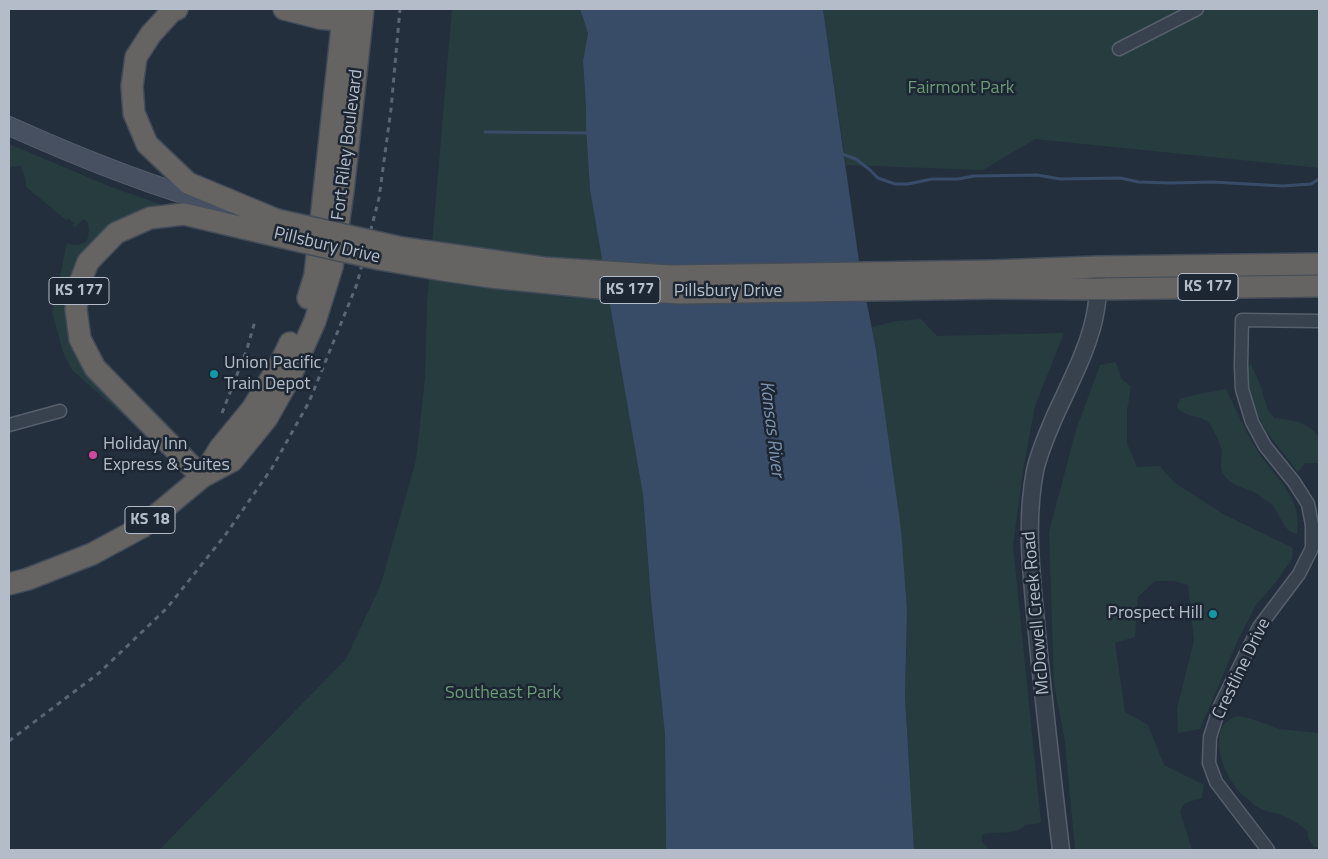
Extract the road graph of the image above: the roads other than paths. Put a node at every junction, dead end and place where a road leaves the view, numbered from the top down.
1 (177, 9) edge
2 (284, 9) edge
3 (1197, 9) edge
4 (353, 15) edge
5 (1119, 49) dead end
6 (9, 126) edge
7 (9, 138) edge
8 (275, 227) junction
9 (1319, 264) edge
10 (1097, 267) junction
11 (993, 280) junction
12 (1319, 286) edge
13 (1098, 289) junction
14 (1319, 321) edge
15 (60, 411) dead end
16 (9, 425) edge
17 (202, 477) junction
18 (1316, 528) edge
19 (9, 584) edge
20 (1061, 850) edge
21 (1268, 850) edge

1 - 8 highway, KS 177
2 - 4 highway
3 - 5 street
4 - 17 highway, Fort Riley Boulevard
6 - 8 main road, Pillsbury Drive
7 - 8 main road, Pillsbury Drive
8 - 11 highway, Pillsbury Drive / KS 177, bridge
8 - 17 highway, KS 177
9 - 10 highway, Pillsbury Drive / KS 177
10 - 11 highway, Pillsbury Drive / KS 177
10 - 13 street, McDowell Creek Road
11 - 13 highway, Pillsbury Drive / KS 177
12 - 13 highway, Pillsbury Drive / KS 177
13 - 20 street, McDowell Creek Road
14 - 18 street, Crestline Drive
15 - 16 street
17 - 19 highway, Fort Riley Boulevard / KS 18
18 - 21 street, Crestline Drive

